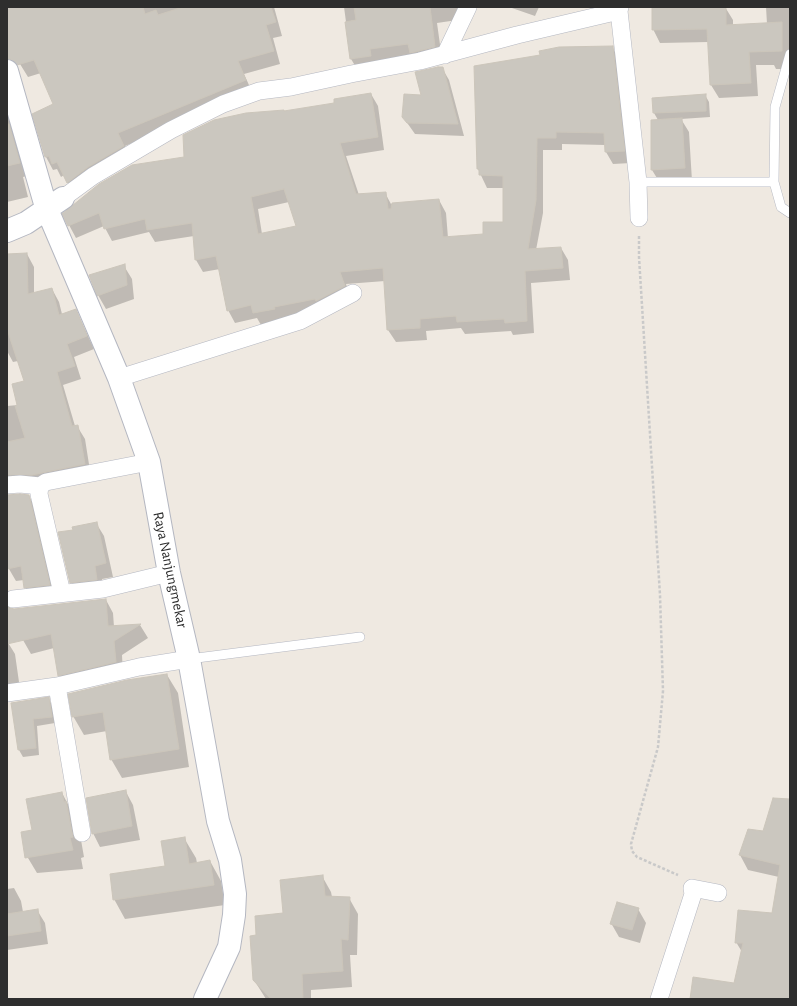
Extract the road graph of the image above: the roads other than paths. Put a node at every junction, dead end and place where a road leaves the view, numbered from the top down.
1 (468, 7) edge
2 (620, 9) edge
3 (790, 54) edge
4 (445, 55) junction
5 (7, 71) edge
6 (638, 182) junction
7 (774, 182) junction
8 (54, 202) junction
9 (790, 213) edge
10 (639, 218) road end
11 (7, 231) edge
12 (353, 293) dead end
13 (119, 378) junction
14 (149, 462) junction
15 (7, 485) edge
16 (40, 486) junction
17 (169, 573) junction
18 (62, 593) junction
19 (13, 599) dead end
20 (360, 637) dead end
21 (189, 659) junction
22 (57, 686) junction
23 (7, 693) edge
24 (82, 833) dead end
25 (718, 893) dead end
26 (205, 999) edge
27 (659, 999) edge

1 - 4 street
2 - 4 street
2 - 6 street
3 - 7 lane
4 - 8 street
5 - 8 main road, Raya Nanjungmekar
6 - 7 lane
6 - 10 street
7 - 9 lane
8 - 11 main road
8 - 13 main road, Raya Nanjungmekar
12 - 13 street
13 - 14 main road, Raya Nanjungmekar
14 - 16 street
14 - 17 main road, Raya Nanjungmekar
15 - 16 street
16 - 18 street
17 - 18 street
17 - 21 main road, Raya Nanjungmekar
18 - 19 street
20 - 21 lane
21 - 22 street
21 - 26 main road, Raya Nanjungmekar
22 - 23 street
22 - 24 street
25 - 27 street

